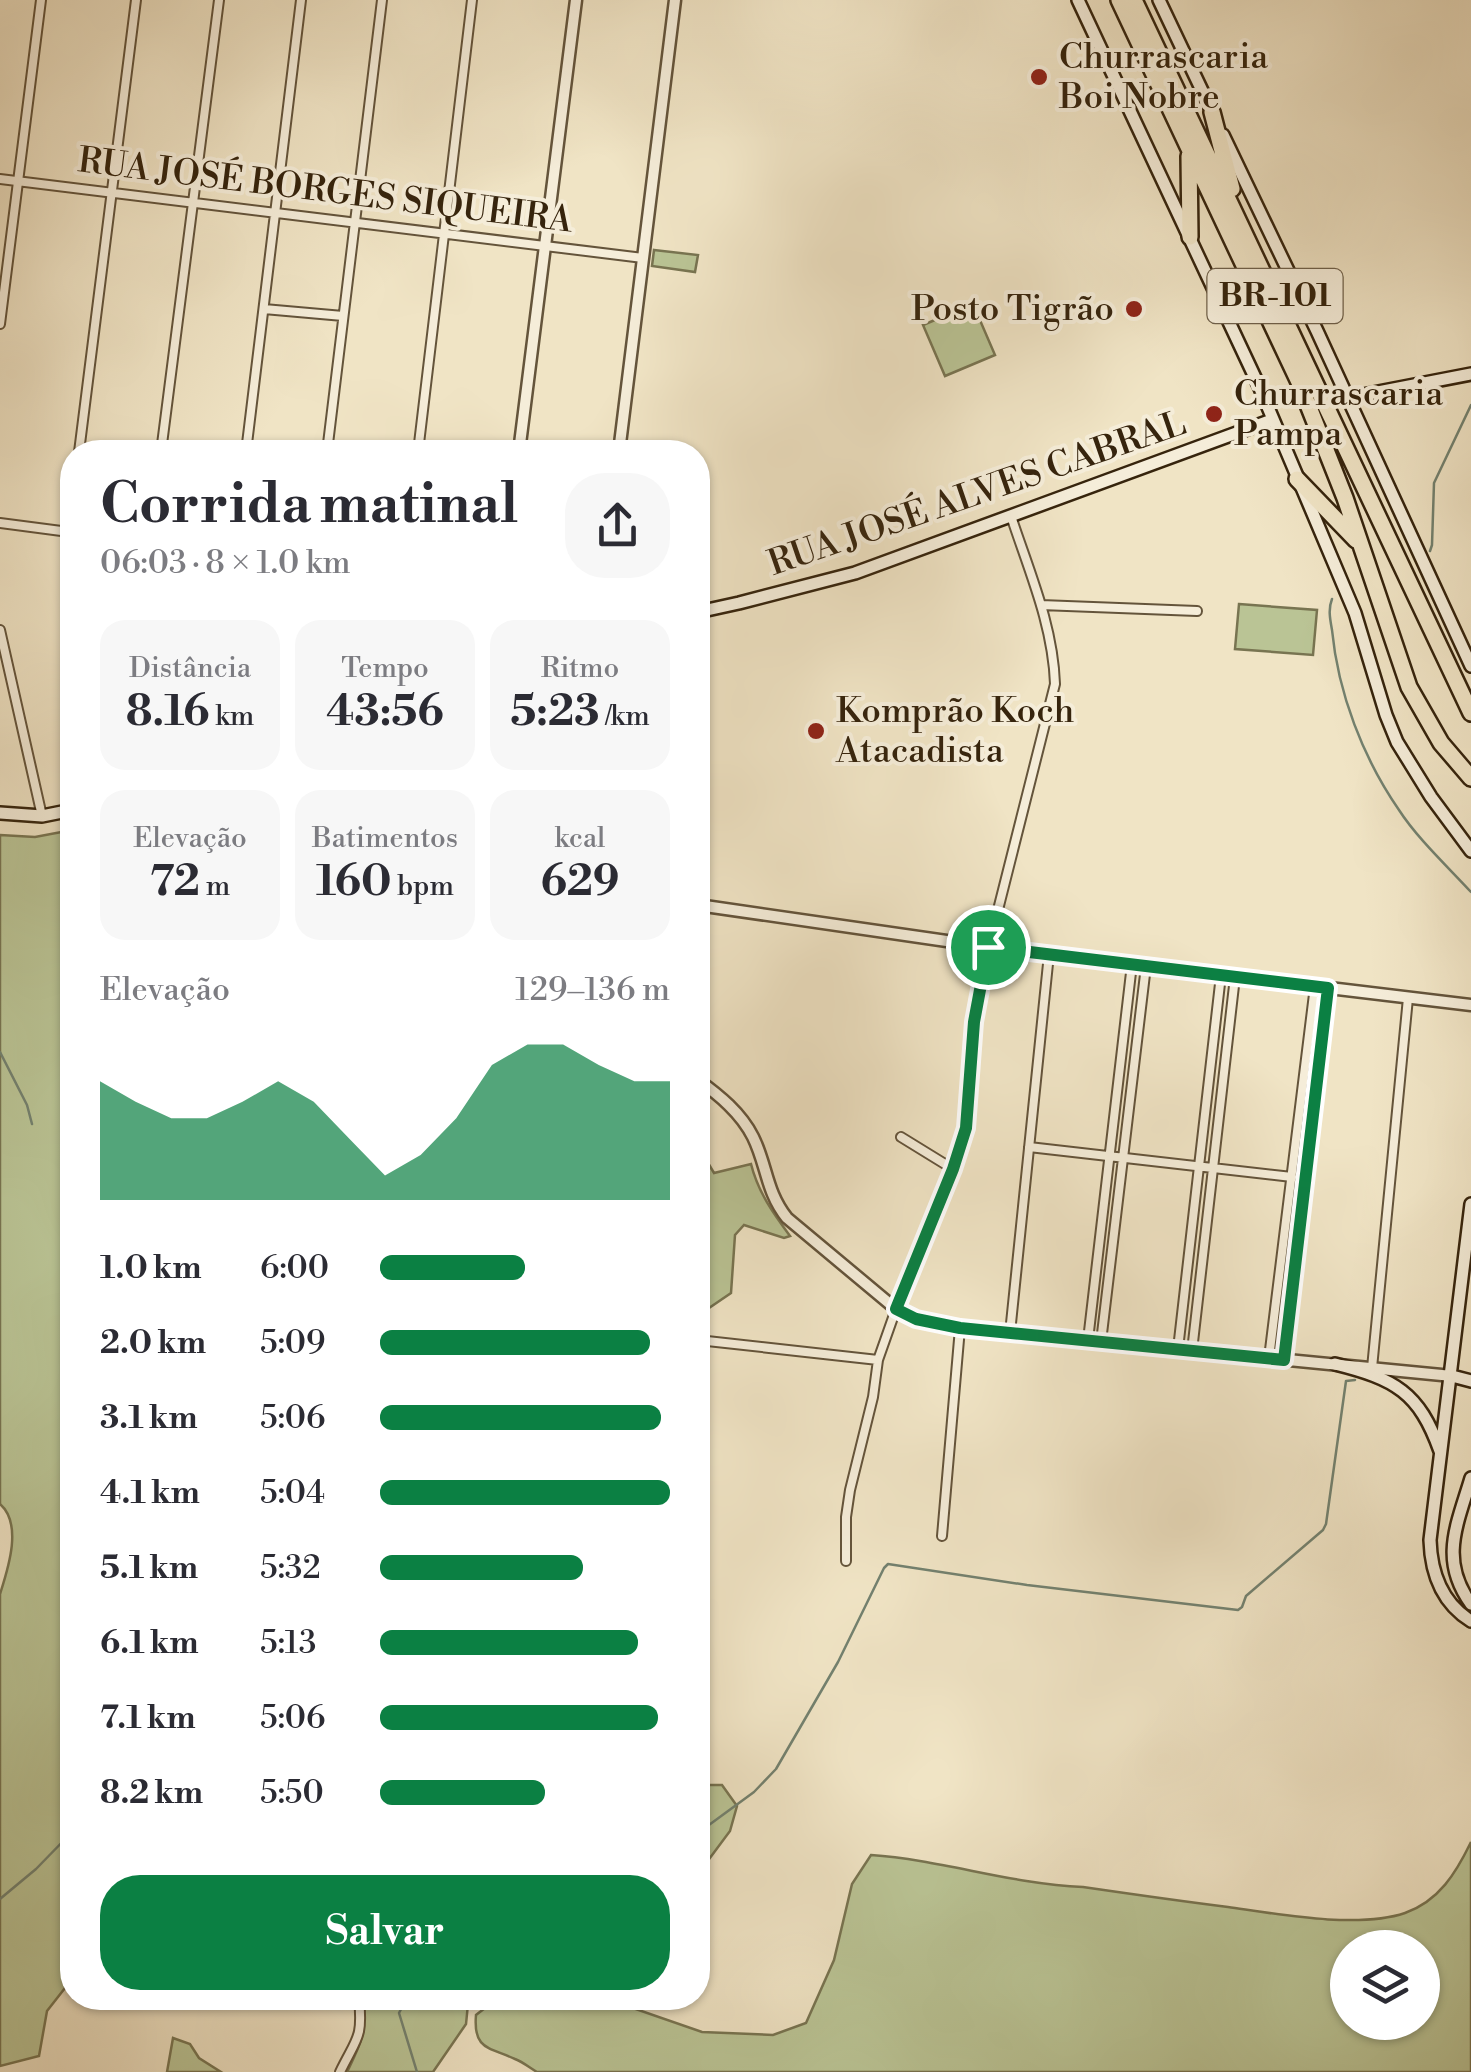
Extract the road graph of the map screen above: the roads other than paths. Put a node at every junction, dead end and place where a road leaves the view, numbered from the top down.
1 (41, 0) edge
2 (136, 0) edge
3 (219, 0) edge
4 (301, 0) edge
5 (382, 0) edge
6 (472, 0) edge
7 (576, 0) edge
8 (675, 0) edge
9 (1078, 0) edge
10 (1119, 0) edge
11 (1134, 0) edge
12 (1159, 0) edge
13 (1212, 112) junction
14 (1189, 147) junction
15 (0, 179) edge
16 (18, 182) junction
17 (112, 193) junction
18 (194, 203) junction
19 (276, 213) junction
20 (355, 223) junction
21 (1242, 227) junction
22 (444, 234) junction
23 (1190, 236) junction
24 (544, 246) junction
25 (643, 258) junction
26 (264, 309) junction
27 (343, 316) junction
28 (0, 324) edge
29 (1471, 374) edge
30 (1347, 398) junction
31 (1272, 420) junction
32 (81, 440) edge
33 (163, 440) edge
34 (248, 440) edge
35 (328, 440) edge
36 (419, 440) edge
37 (520, 440) edge
38 (620, 440) edge
39 (1296, 479) junction
40 (1010, 516) junction
41 (0, 523) edge
42 (60, 531) edge
43 (1362, 546) junction
44 (1042, 605) junction
45 (710, 610) edge
46 (1197, 611) dead end
47 (0, 630) edge
48 (1471, 666) edge
49 (1471, 714) edge
50 (1471, 778) edge
51 (60, 812) edge
52 (0, 813) edge
53 (42, 816) junction
54 (1471, 851) edge
55 (710, 907) edge
56 (988, 947) junction
57 (1049, 954) junction
58 (1132, 964) junction
59 (1146, 966) junction
60 (1221, 976) junction
61 (1235, 977) junction
62 (1316, 986) junction
63 (1328, 988) junction
64 (1408, 998) junction
65 (1471, 1005) edge
66 (710, 1088) edge
67 (901, 1137) dead end
68 (1029, 1147) junction
69 (1109, 1156) junction
70 (1123, 1158) junction
71 (1199, 1166) junction
72 (1213, 1168) junction
73 (953, 1169) junction
74 (1306, 1171) junction
75 (1292, 1173) junction
76 (1471, 1204) edge
77 (1189, 1250) junction
78 (1204, 1252) junction
79 (896, 1309) junction
80 (960, 1328) junction
81 (1010, 1333) junction
82 (1088, 1340) junction
83 (710, 1341) edge
84 (1101, 1342) junction
85 (1178, 1349) junction
86 (1192, 1350) junction
87 (1269, 1358) junction
88 (878, 1360) junction
89 (1284, 1360) junction
90 (1335, 1364) joint
91 (1373, 1372) junction
92 (1452, 1376) junction
93 (1471, 1381) edge
94 (1442, 1454) junction
95 (1471, 1478) edge
96 (942, 1536) dead end
97 (846, 1560) dead end
98 (1471, 1604) edge
99 (1471, 1621) edge
100 (361, 2010) edge
101 (340, 2072) edge

1 - 16 street
2 - 17 street
3 - 18 street
4 - 19 street
5 - 20 street
6 - 22 street
7 - 24 street
8 - 25 street
9 - 23 main road
10 - 14 highway, BR-101
11 - 21 highway, BR-101
12 - 13 main road
13 - 21 highway
13 - 30 main road
14 - 23 highway
14 - 43 highway, BR-101
15 - 16 street, RUA JOSÉ BORGES SIQUEIRA
16 - 17 street, RUA JOSÉ BORGES SIQUEIRA
16 - 28 street
17 - 18 street, RUA JOSÉ BORGES SIQUEIRA
17 - 32 street
18 - 19 street, RUA JOSÉ BORGES SIQUEIRA
18 - 33 street
19 - 20 street, RUA JOSÉ BORGES SIQUEIRA
19 - 26 street
20 - 22 street, RUA JOSÉ BORGES SIQUEIRA
20 - 27 street
21 - 49 highway, BR-101
22 - 24 street, RUA JOSÉ BORGES SIQUEIRA
22 - 36 street
23 - 31 main road
24 - 25 street, RUA JOSÉ BORGES SIQUEIRA
24 - 37 street
25 - 38 street
26 - 27 street
26 - 34 street
27 - 35 street
29 - 30 main road
30 - 48 main road
31 - 39 main road
31 - 40 main road, RUA JOSÉ ALVES CABRAL
39 - 43 highway
39 - 54 main road
40 - 44 street
40 - 45 main road, RUA JOSÉ ALVES CABRAL
41 - 42 street
43 - 50 highway, BR-101
44 - 46 street
44 - 56 street
47 - 53 street
51 - 53 main road
52 - 53 main road
55 - 56 street
56 - 57 street
56 - 73 street
57 - 58 street
57 - 68 street
58 - 59 street
58 - 69 street
59 - 60 street
59 - 70 street
60 - 61 street
60 - 71 street
61 - 62 street
61 - 72 street
62 - 63 street
62 - 75 street
63 - 64 street
63 - 74 street
64 - 65 street
64 - 91 street
66 - 79 street
67 - 73 street
68 - 69 street
68 - 81 street
69 - 70 street
69 - 82 street
70 - 71 street
70 - 84 street
71 - 72 street
71 - 77 street
72 - 75 street
72 - 78 street
73 - 79 street
74 - 75 street
74 - 89 street
75 - 87 street
76 - 92 main road
77 - 78 street
77 - 85 street
78 - 86 street
79 - 80 street
79 - 88 street
80 - 81 street
80 - 96 street
81 - 82 street
82 - 84 street
83 - 88 street
84 - 85 street
85 - 86 street
86 - 87 street
87 - 89 street
88 - 97 street
89 - 90 street
90 - 91 main road
91 - 92 street
91 - 94 main road
92 - 93 main road
92 - 94 main road
94 - 99 main road
95 - 98 main road
100 - 101 street

